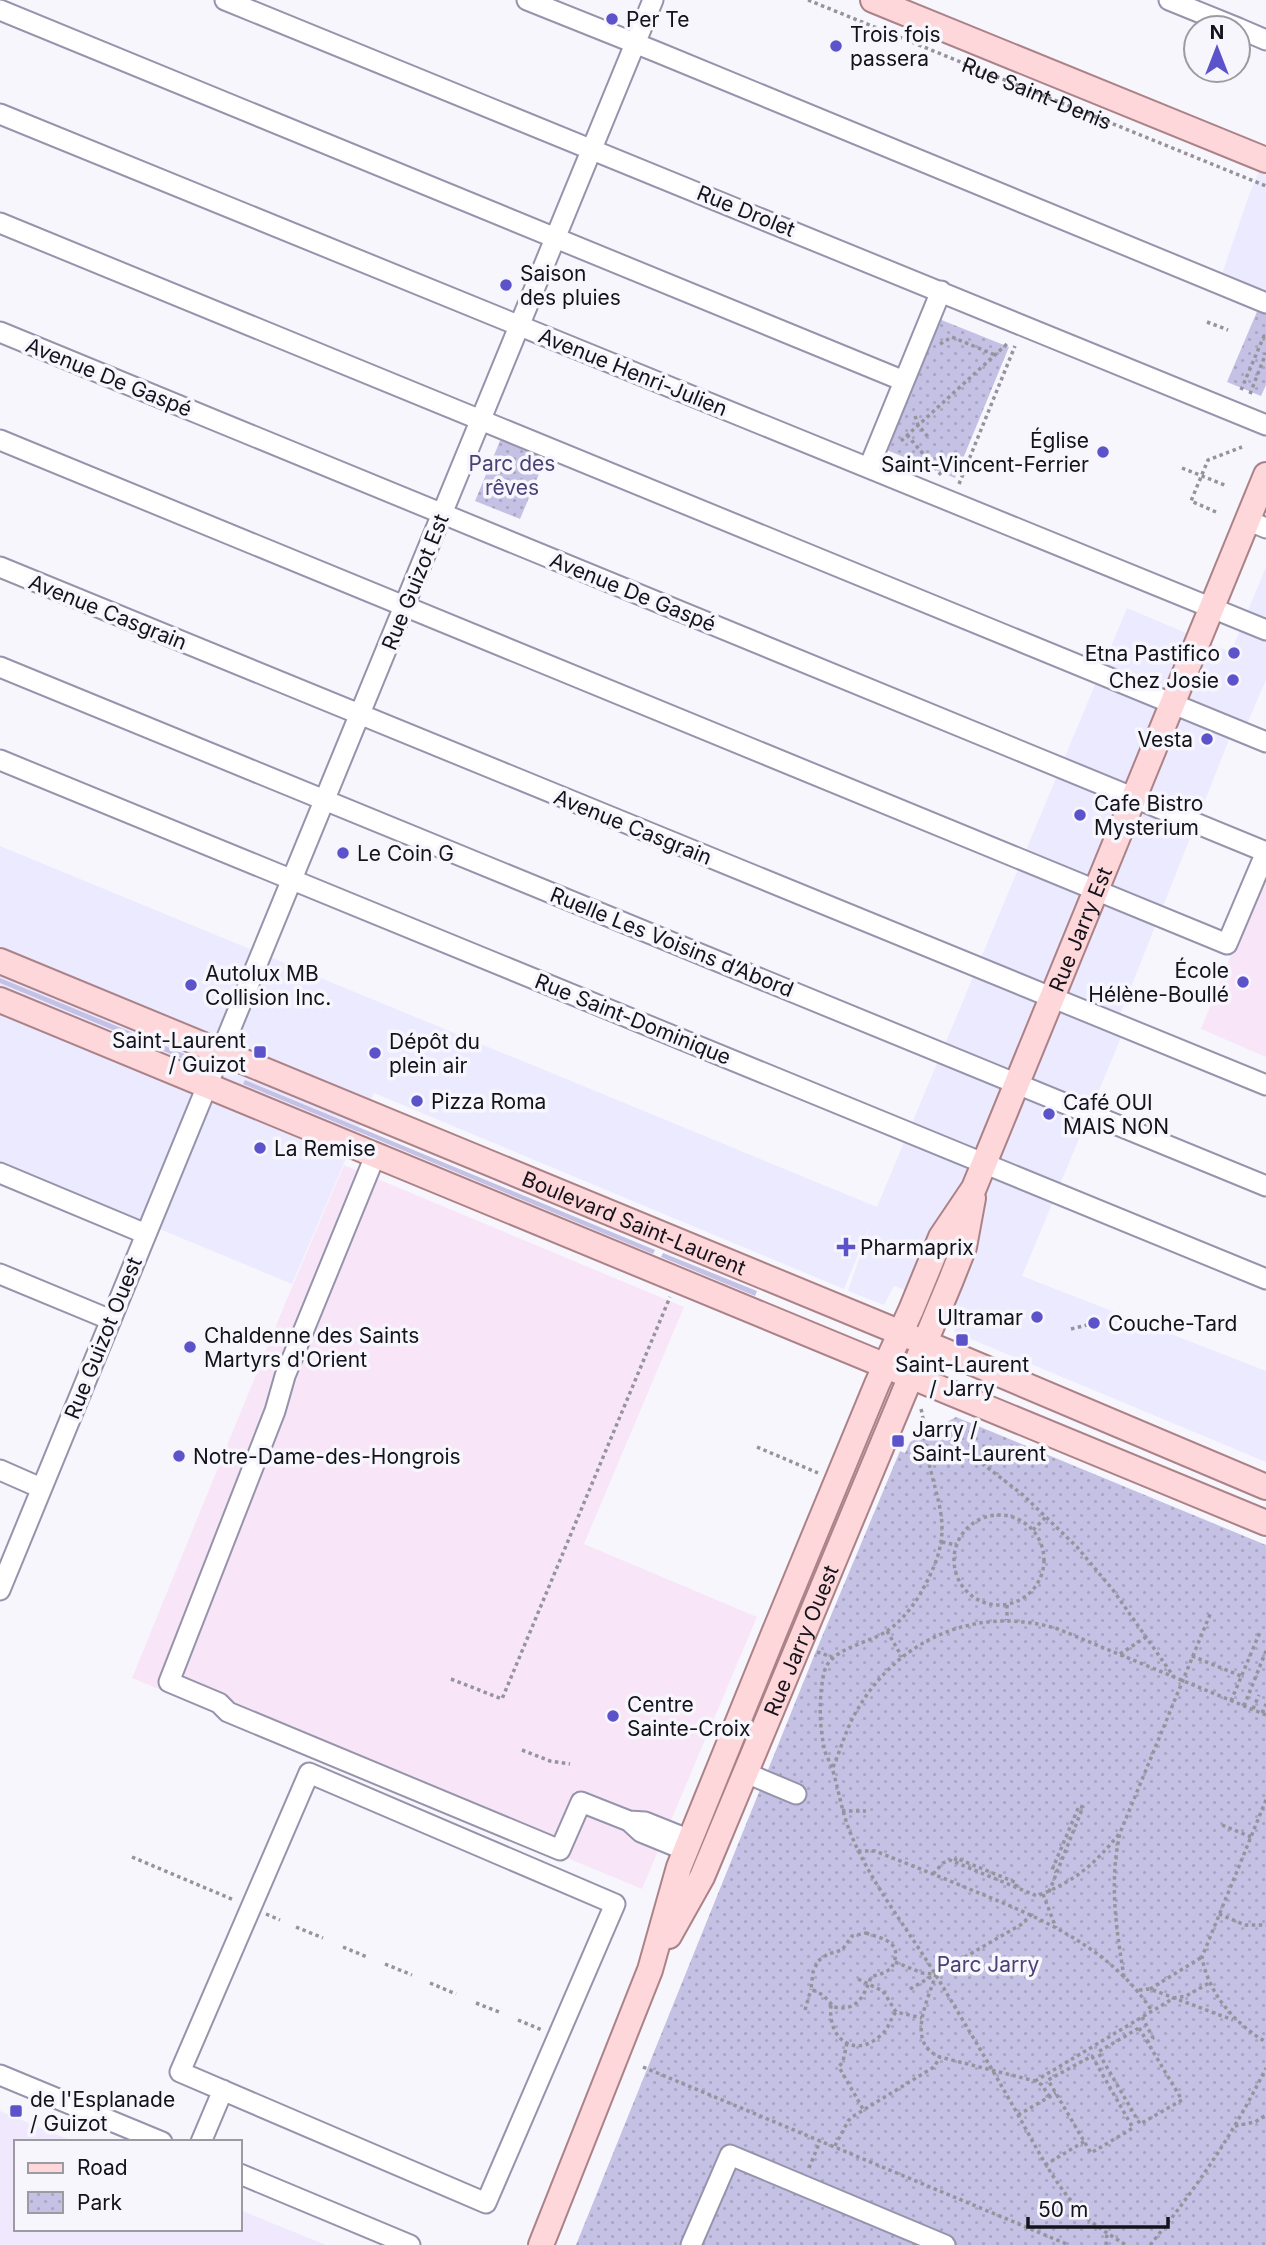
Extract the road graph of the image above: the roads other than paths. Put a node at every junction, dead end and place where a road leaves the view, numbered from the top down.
1 (225, 0) edge
2 (527, 0) edge
3 (653, 0) edge
4 (873, 0) edge
5 (1169, 0) edge
6 (0, 10) edge
7 (1204, 14) edge
8 (635, 44) junction
9 (0, 114) edge
10 (592, 149) junction
11 (1266, 160) edge
12 (0, 223) edge
13 (557, 237) junction
14 (941, 291) junction
15 (1266, 303) edge
16 (520, 326) junction
17 (0, 332) edge
18 (904, 381) junction
19 (480, 420) junction
20 (1266, 425) edge
21 (0, 440) edge
22 (869, 467) junction
23 (1266, 475) edge
24 (442, 514) junction
25 (1256, 524) edge
26 (0, 567) edge
27 (405, 606) junction
28 (1212, 608) junction
29 (1266, 630) edge
30 (0, 667) edge
31 (1173, 704) junction
32 (360, 716) junction
33 (1266, 742) edge
34 (0, 760) edge
35 (1134, 798) junction
36 (326, 799) junction
37 (1266, 852) edge
38 (293, 880) junction
39 (1096, 890) junction
40 (0, 961) edge
41 (1051, 999) junction
42 (0, 1000) edge
43 (222, 1053) junction
44 (1017, 1084) junction
45 (1266, 1085) edge
46 (208, 1087) junction
47 (375, 1156) junction
48 (984, 1164) junction
49 (0, 1173) edge
50 (1266, 1186) edge
51 (974, 1188) junction
52 (146, 1234) junction
53 (0, 1274) edge
54 (1266, 1279) edge
55 (111, 1320) junction
56 (900, 1334) junction
57 (925, 1344) junction
58 (885, 1367) junction
59 (911, 1377) junction
60 (0, 1470) edge
61 (1266, 1487) edge
62 (41, 1488) junction
63 (1266, 1523) edge
64 (0, 1590) edge
65 (746, 1773) junction
66 (796, 1794) dead end
67 (687, 1845) junction
68 (650, 1970) junction
69 (0, 2075) edge
70 (223, 2090) junction
71 (157, 2140) edge
72 (202, 2140) edge
73 (242, 2175) edge
74 (410, 2245) edge
75 (541, 2245) edge
76 (691, 2245) edge
77 (945, 2245) edge

1 - 10 street, Rue Drolet
2 - 8 street
3 - 8 street, Rue Guizot Est
4 - 11 main road, Rue Saint-Denis
5 - 7 street
6 - 13 street
8 - 10 street, Rue Guizot Est
8 - 15 street
9 - 16 street, Avenue Henri-Julien
10 - 13 street, Rue Guizot Est
10 - 14 street, Rue Drolet
12 - 19 street
13 - 16 street, Rue Guizot Est
13 - 18 street
14 - 18 street
14 - 20 street, Rue Drolet
16 - 19 street, Rue Guizot Est
16 - 22 street, Avenue Henri-Julien
17 - 24 street, Avenue De Gaspé
18 - 22 street
19 - 24 street, Rue Guizot Est
19 - 31 street
21 - 27 street
22 - 28 street, Avenue Henri-Julien
23 - 25 main road, Rue Jarry Est
24 - 27 street, Rue Guizot Est
24 - 35 street, Avenue De Gaspé
25 - 28 main road, Rue Jarry Est
26 - 32 street, Avenue Casgrain
27 - 32 street, Rue Guizot Est
27 - 39 street
28 - 29 street, Avenue Henri-Julien
28 - 31 main road, Rue Jarry Est
30 - 36 street, Ruelle Les Voisins d’Abord
31 - 33 street
31 - 35 main road, Rue Jarry Est
32 - 36 street, Rue Guizot Est
32 - 41 street, Avenue Casgrain
34 - 38 street, Rue Saint-Dominique
35 - 37 street, Avenue De Gaspé
35 - 39 main road, Rue Jarry Est
36 - 38 street, Rue Guizot Est
36 - 44 street, Ruelle Les Voisins d’Abord
37 - 39 street
38 - 43 street, Rue Guizot Est
38 - 48 street, Rue Saint-Dominique
39 - 41 main road, Rue Jarry Est
40 - 43 main road, Boulevard Saint-Laurent
41 - 44 main road, Rue Jarry Est
41 - 45 street, Avenue Casgrain
42 - 46 main road, Boulevard Saint-Laurent
43 - 46 street, Rue Guizot Est
43 - 56 main road, Boulevard Saint-Laurent
44 - 48 main road, Rue Jarry Est
44 - 50 street, Ruelle Les Voisins d’Abord
46 - 47 main road, Boulevard Saint-Laurent
46 - 52 street, Rue Guizot Ouest
47 - 58 main road, Boulevard Saint-Laurent
47 - 67 street
48 - 51 main road, Rue Jarry Est
48 - 54 street, Rue Saint-Dominique
49 - 52 street
51 - 56 main road, Rue Jarry Est
51 - 57 main road, Rue Jarry Est
52 - 55 street, Rue Guizot Ouest
53 - 55 street
55 - 62 street, Rue Guizot Ouest
56 - 57 main road, Boulevard Saint-Laurent
56 - 58 main road, Rue Jarry Ouest
57 - 59 main road, Rue Jarry Ouest
57 - 61 main road, Boulevard Saint-Laurent
58 - 59 main road, Boulevard Saint-Laurent
58 - 67 main road, Rue Jarry Ouest
59 - 63 main road, Boulevard Saint-Laurent
59 - 65 main road, Rue Jarry Ouest
60 - 62 street
62 - 64 street, Rue Guizot Ouest
65 - 66 street
65 - 68 main road, Rue Jarry Ouest
67 - 68 main road, Rue Jarry Ouest
68 - 75 main road, Rue Jarry Ouest
69 - 71 street
70 - 70 street
70 - 72 street
73 - 74 street
76 - 77 street

